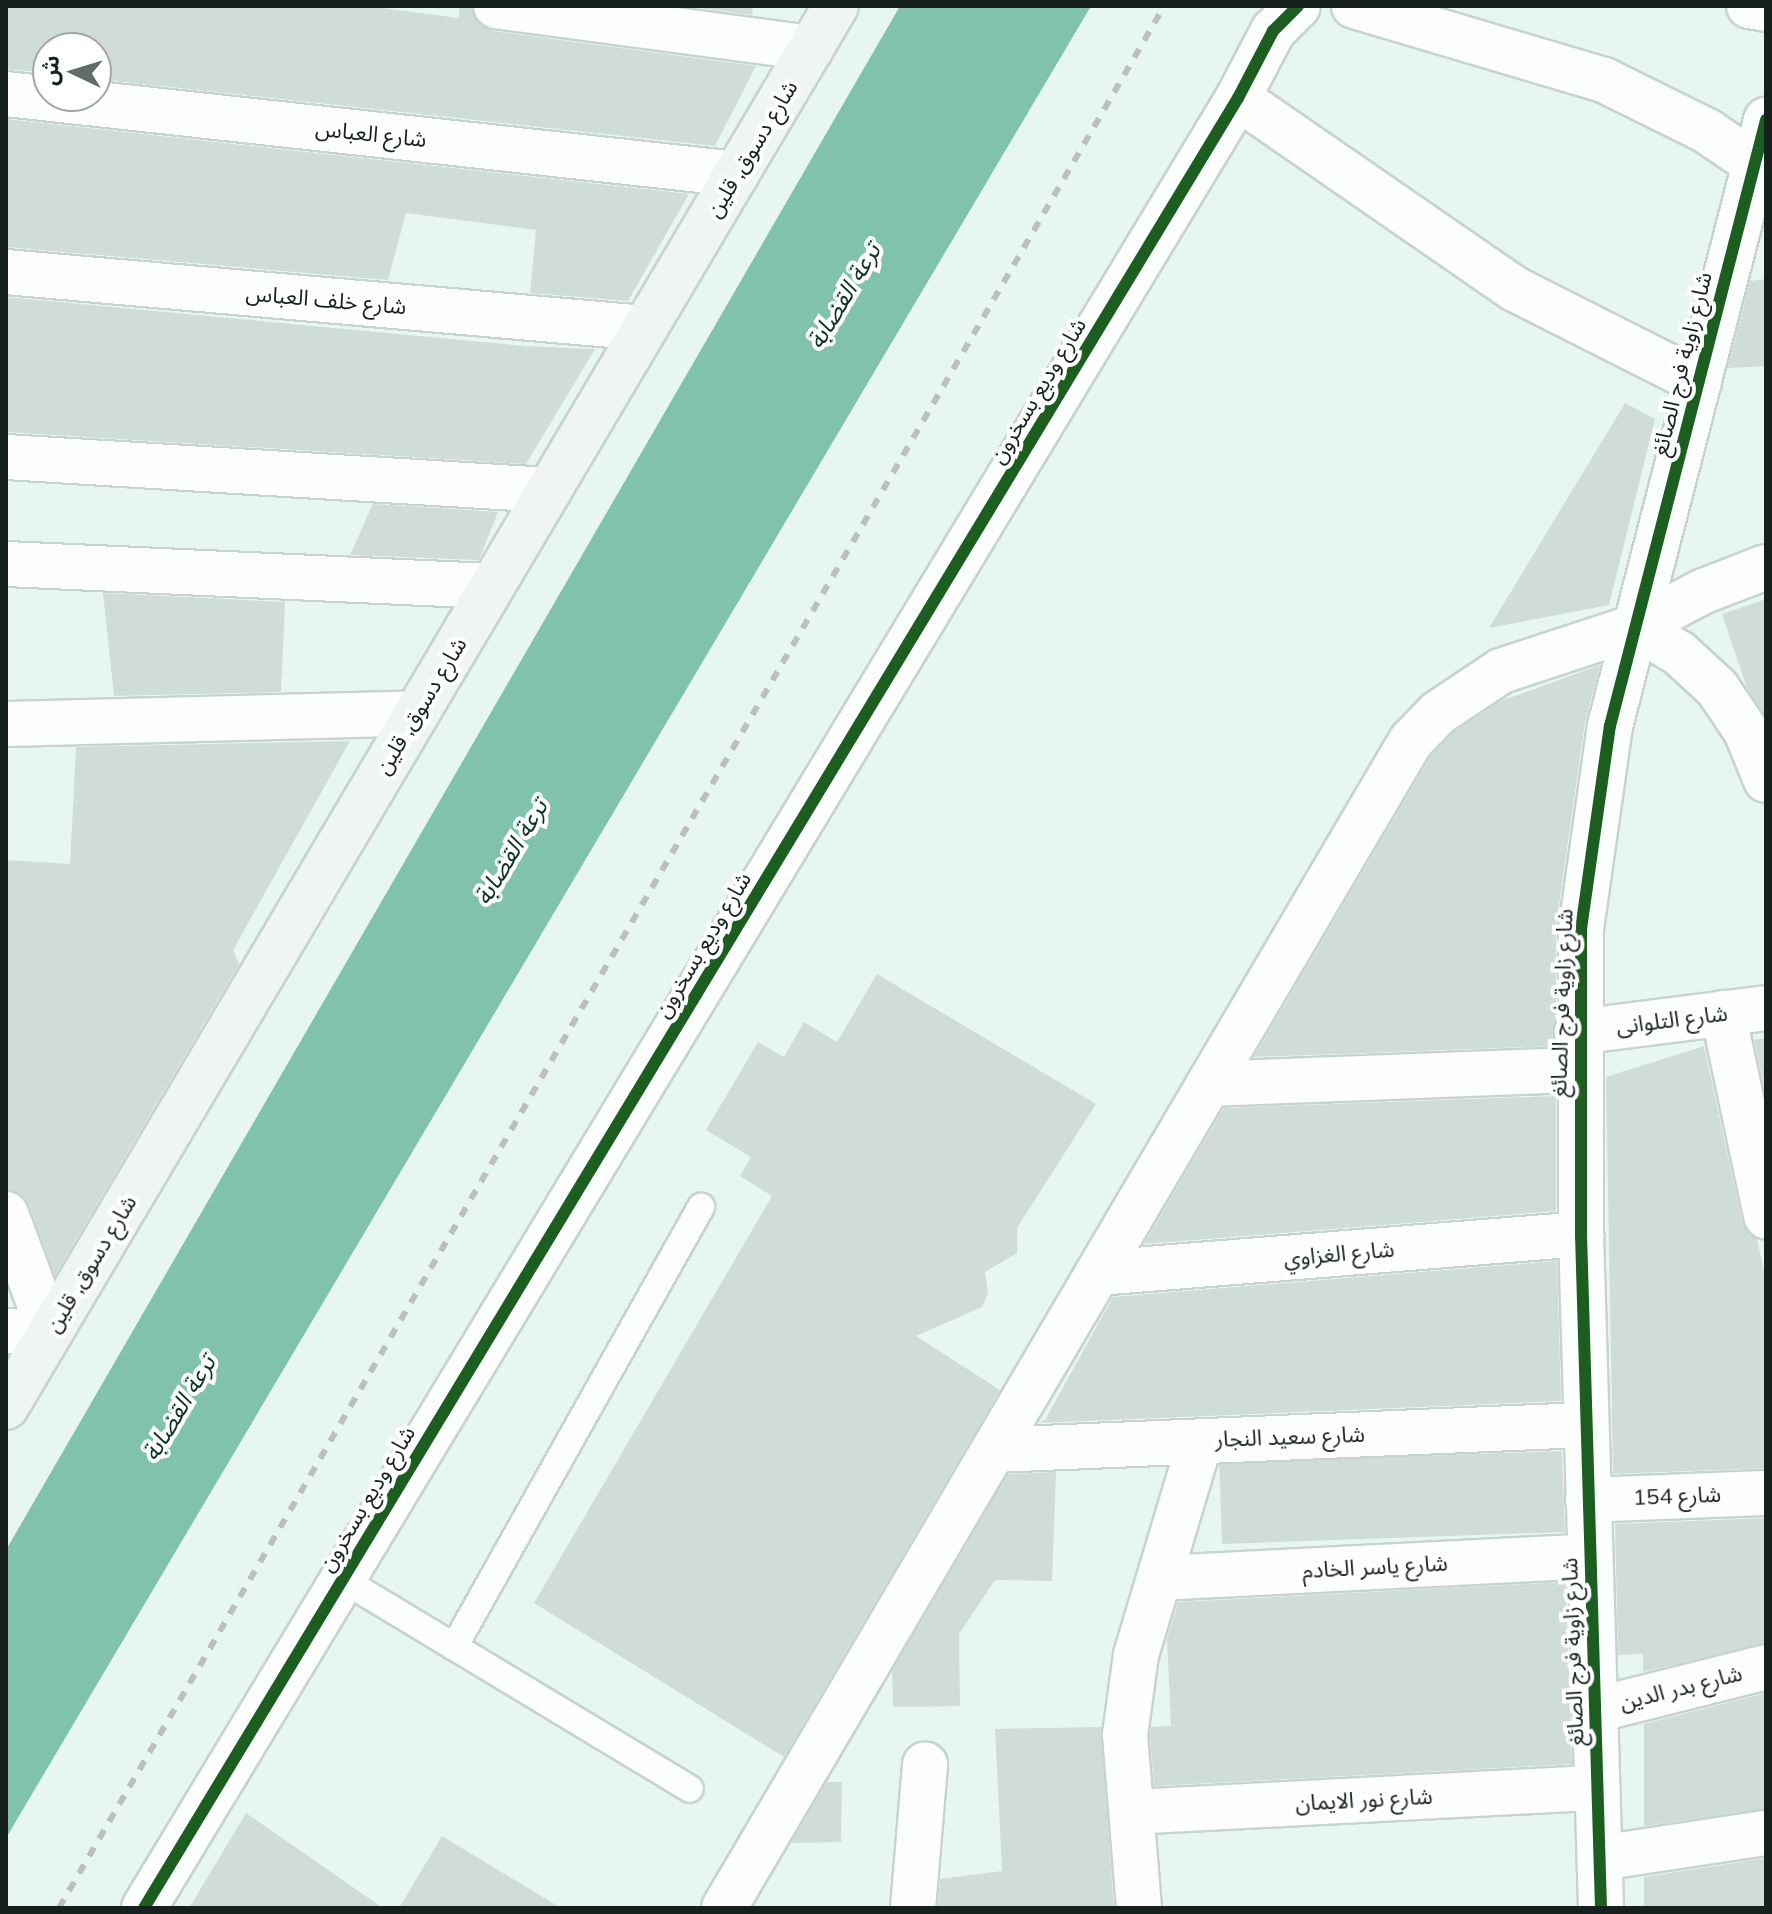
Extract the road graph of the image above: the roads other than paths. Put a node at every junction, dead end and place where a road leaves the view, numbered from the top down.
1 (496, 6) edge
2 (836, 6) edge
3 (1354, 6) edge
4 (1749, 6) edge
5 (1766, 9) edge
6 (1280, 14) edge
7 (811, 48) junction
8 (6, 94) edge
9 (1238, 98) junction
10 (1766, 120) edge
11 (1755, 164) junction
12 (737, 174) junction
13 (6, 272) edge
14 (645, 328) junction
15 (1699, 382) junction
16 (6, 457) edge
17 (549, 490) junction
18 (6, 564) edge
19 (1766, 567) edge
20 (492, 586) junction
21 (1635, 627) junction
22 (417, 713) junction
23 (6, 724) edge
24 (1766, 780) edge
25 (1766, 1008) edge
26 (1723, 1013) junction
27 (1577, 1051) junction
28 (1209, 1084) junction
29 (701, 1207) dead end
30 (6, 1214) edge
31 (1766, 1216) edge
32 (1581, 1234) junction
33 (1098, 1273) junction
34 (6, 1331) edge
35 (50, 1332) junction
36 (6, 1407) edge
37 (1585, 1425) junction
38 (1200, 1441) junction
39 (995, 1450) junction
40 (1766, 1493) edge
41 (1588, 1500) junction
42 (1589, 1556) junction
43 (1160, 1578) junction
44 (342, 1579) junction
45 (454, 1647) junction
46 (1766, 1667) edge
47 (1595, 1710) junction
48 (925, 1765) dead end
49 (1597, 1788) junction
50 (690, 1789) dead end
51 (1132, 1812) junction
52 (1766, 1833) edge
53 (1600, 1858) junction
54 (144, 1908) edge
55 (724, 1908) edge
56 (913, 1908) edge
57 (1139, 1908) edge
58 (1601, 1908) edge

1 - 7 street
2 - 7 main road, شارع دسوق, قلين
3 - 11 street
4 - 5 street
6 - 9 street, شارع وديع بسخرون
7 - 12 main road, شارع دسوق, قلين
8 - 12 street, شارع العباس
9 - 15 street
9 - 44 street, شارع وديع بسخرون
10 - 11 street, شارع زاوية فرج الصائغ
11 - 15 street, شارع زاوية فرج الصائغ
12 - 14 main road, شارع دسوق, قلين
13 - 14 street, شارع خلف العباس
14 - 17 main road, شارع دسوق, قلين
15 - 21 street, شارع زاوية فرج الصائغ
16 - 17 street
17 - 20 main road, شارع دسوق, قلين
18 - 20 street
19 - 21 street
20 - 22 main road, شارع دسوق, قلين
21 - 24 street
21 - 27 street, شارع زاوية فرج الصائغ
21 - 28 street
22 - 23 street
22 - 35 main road, شارع دسوق, قلين
25 - 26 street, شارع التلوانى
26 - 27 street, شارع التلوانى
26 - 31 street
27 - 28 street, شارع التلوانى
27 - 32 street, شارع زاوية فرج الصائغ
28 - 33 street
29 - 45 lane
30 - 35 street
32 - 33 street, شارع الغزاوي
32 - 37 street, شارع زاوية فرج الصائغ
33 - 39 street
34 - 35 street
35 - 36 main road, شارع دسوق, قلين
37 - 38 street, شارع سعيد النجار
37 - 41 street, شارع زاوية فرج الصائغ
38 - 39 street, شارع سعيد النجار
38 - 43 street
39 - 55 street
40 - 41 street, شارع 154
41 - 42 street, شارع زاوية فرج الصائغ
42 - 43 street, شارع ياسر الخادم
42 - 47 street, شارع زاوية فرج الصائغ
43 - 51 street
44 - 45 lane
44 - 54 street, شارع وديع بسخرون
45 - 50 lane
46 - 47 street, شارع بدر الدين
47 - 49 street, شارع زاوية فرج الصائغ
48 - 56 street
49 - 51 street, شارع نور الايمان
49 - 53 street, شارع زاوية فرج الصائغ
51 - 57 street
52 - 53 street
53 - 58 street, شارع زاوية فرج الصائغ

